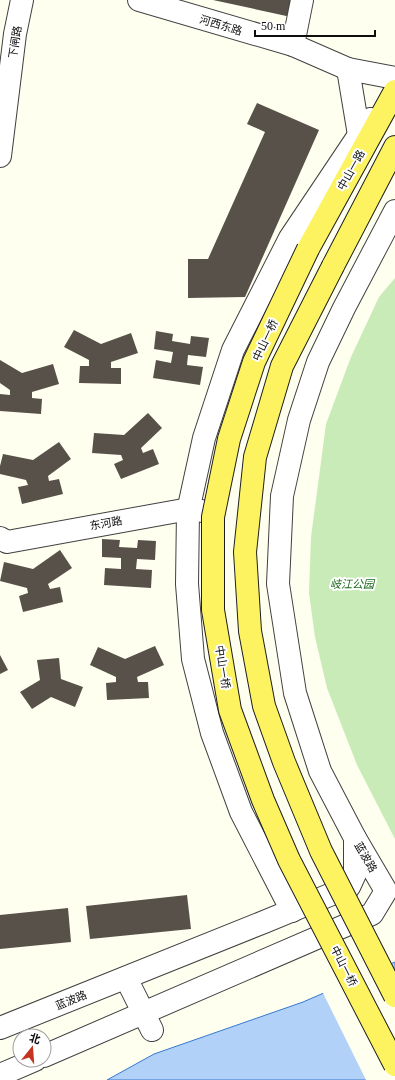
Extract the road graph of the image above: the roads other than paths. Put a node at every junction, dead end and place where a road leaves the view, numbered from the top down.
1 (22, 0) edge
2 (139, 0) edge
3 (302, 0) edge
4 (293, 45) junction
5 (348, 69) junction
6 (395, 78) edge
7 (395, 88) edge
8 (395, 91) edge
9 (359, 136) junction
10 (395, 147) edge
11 (0, 156) edge
12 (357, 159) junction
13 (395, 210) edge
14 (308, 249) joint
15 (188, 509) junction
16 (214, 514) junction
17 (0, 538) edge
18 (355, 838) junction
19 (292, 911) junction
20 (126, 978) junction
21 (395, 996) edge
22 (148, 1021) junction
23 (0, 1028) edge
24 (52, 1053) edge
25 (395, 1065) edge
26 (16, 1068) edge
27 (0, 1075) edge

1 - 11 street, 下闸路
2 - 4 street, 河西东路
3 - 4 street
4 - 5 street, 河西东路
5 - 6 street, 河西东路
5 - 9 street
7 - 9 street
8 - 12 main road, 中山一路
9 - 12 street
9 - 15 street
10 - 21 main road, bridge
12 - 14 main road, 中山一路
13 - 18 street
14 - 16 main road, 中山一桥, bridge
15 - 16 street, 东河路
15 - 17 street, 东河路
15 - 19 street
16 - 25 main road, 中山一桥, bridge
18 - 19 street, 蓝波路
18 - 22 street, 蓝波路
19 - 20 street, 蓝波路
20 - 22 street
20 - 23 street, 蓝波路
22 - 24 street, 蓝波路
26 - 27 street

